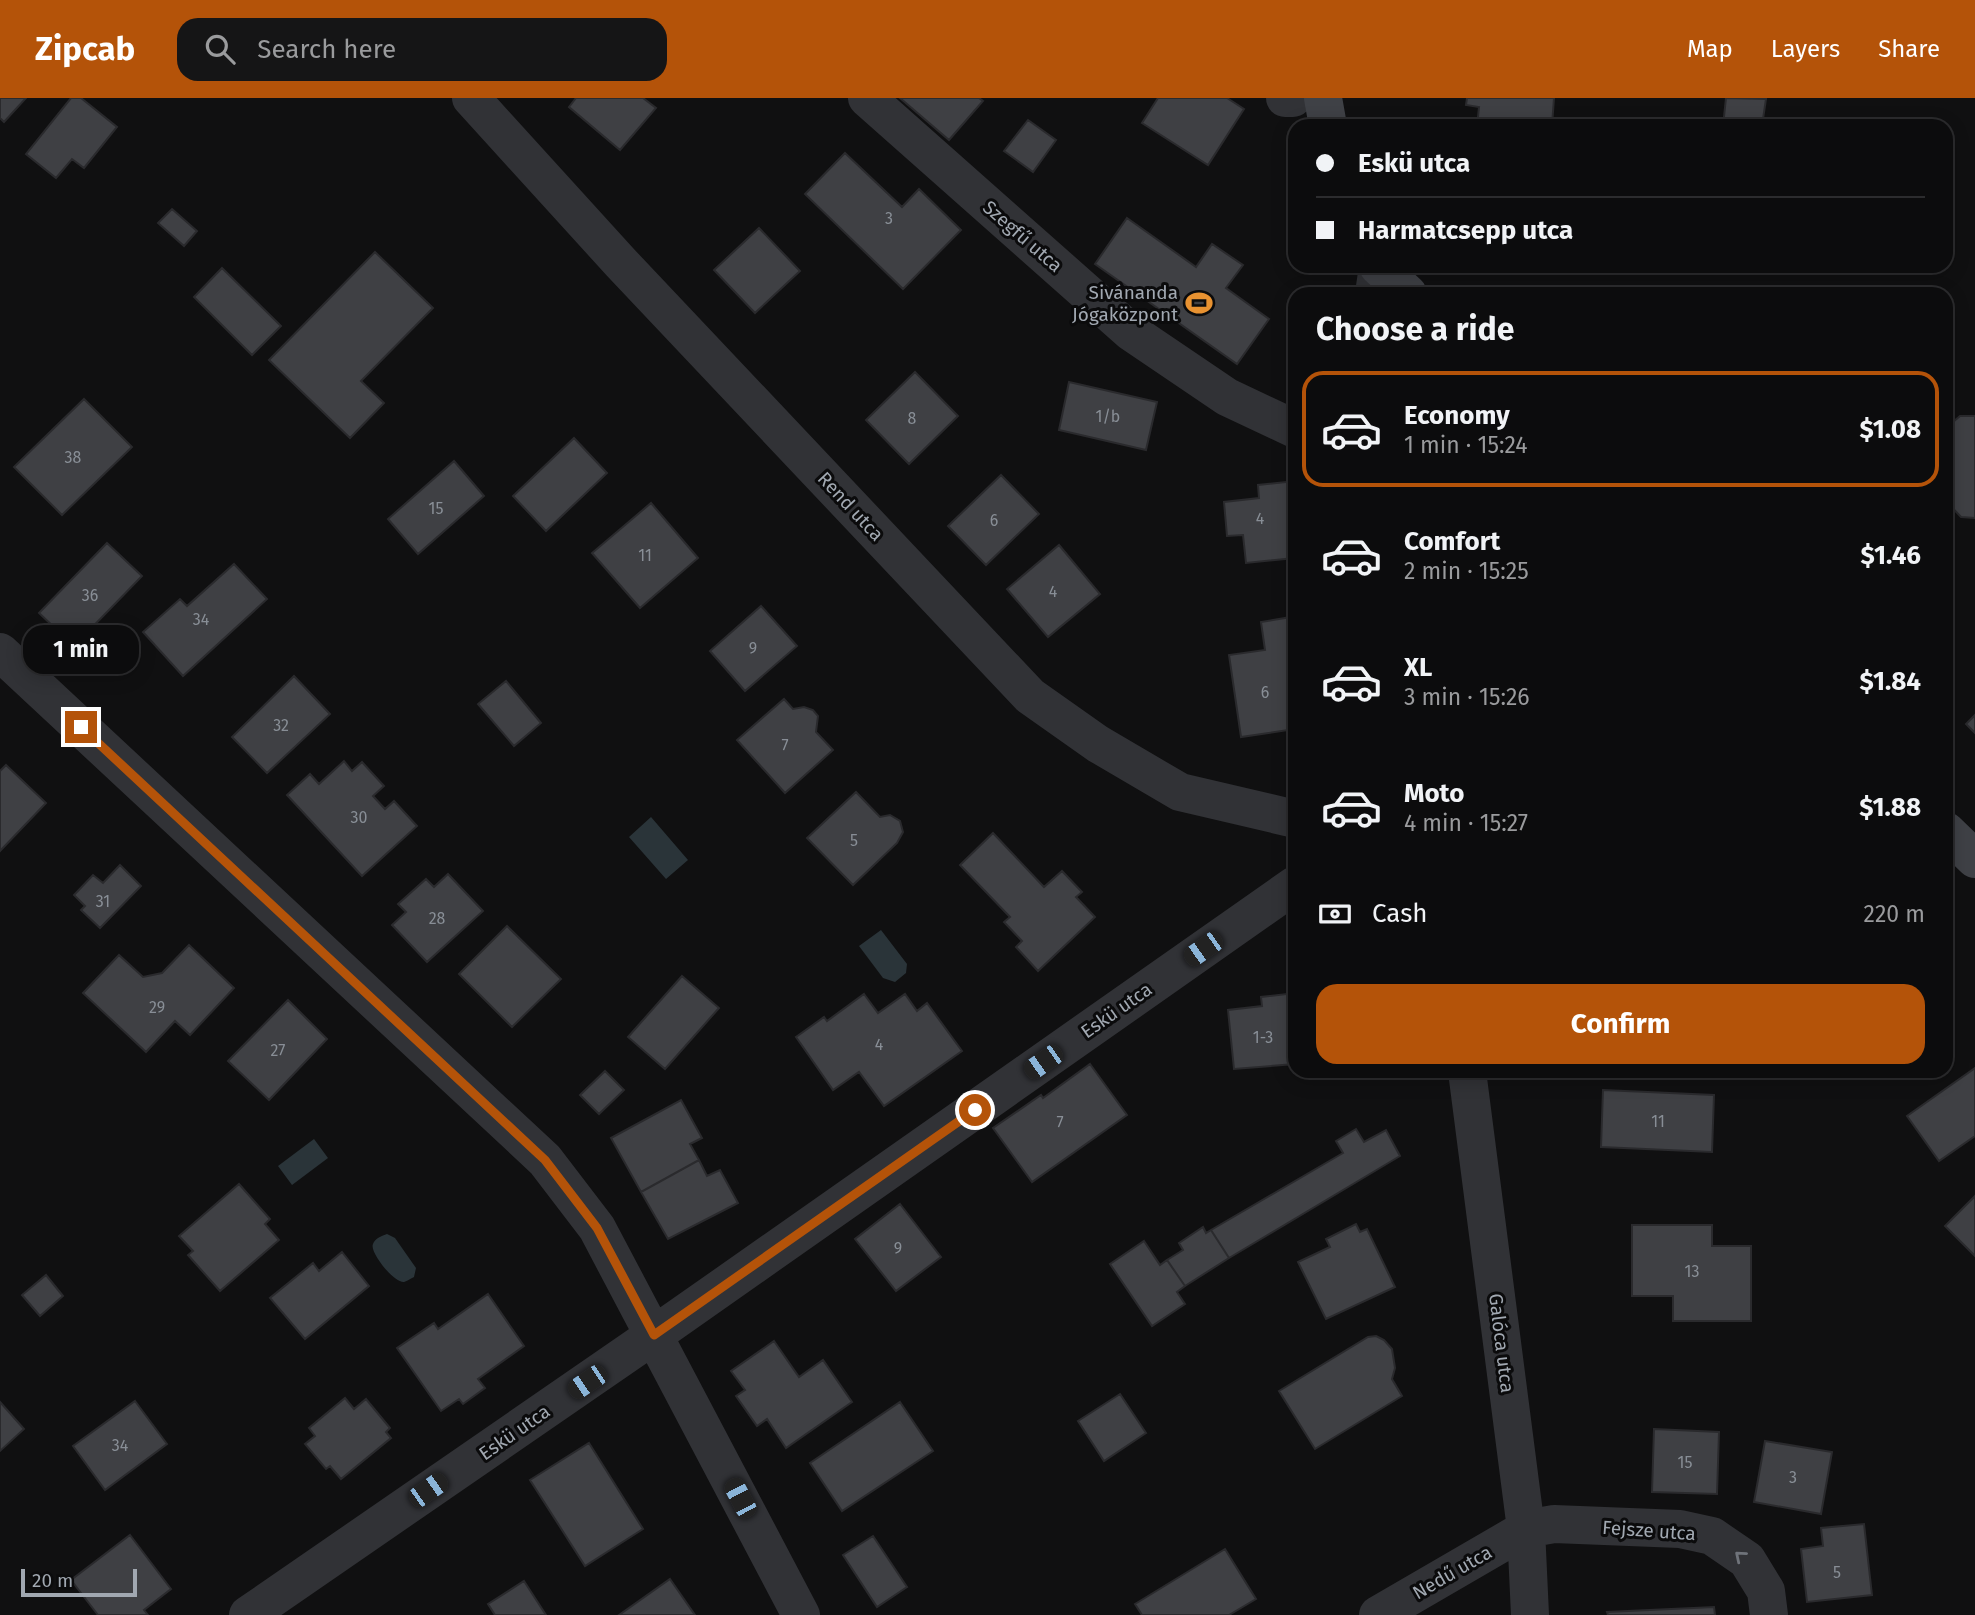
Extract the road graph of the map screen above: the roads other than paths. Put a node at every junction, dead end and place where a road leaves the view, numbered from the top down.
1 (471, 98) edge
2 (867, 98) edge
3 (1285, 98) edge
4 (1293, 98) edge
5 (1323, 98) edge
6 (1327, 119) edge
7 (1386, 273) edge
8 (1400, 287) edge
9 (1288, 426) edge
10 (0, 652) edge
11 (1288, 817) edge
12 (1953, 838) edge
13 (1975, 859) edge
14 (1288, 890) edge
15 (1468, 1078) edge
16 (654, 1335) junction
17 (1525, 1529) junction
18 (248, 1615) edge
19 (801, 1615) edge
20 (1378, 1615) edge
21 (1530, 1615) edge
22 (1769, 1615) edge

1 - 11 street, Rend utca
2 - 9 street, Szegfű utca
3 - 4 street
5 - 6 main road
7 - 8 main road
10 - 16 street
12 - 13 main road
14 - 16 street, Eskü utca
15 - 17 street, Galóca utca
16 - 18 street, Eskü utca
16 - 19 street
17 - 20 street, Nedű utca
17 - 21 street, Galóca utca
22 -> 17 street, Fejsze utca

